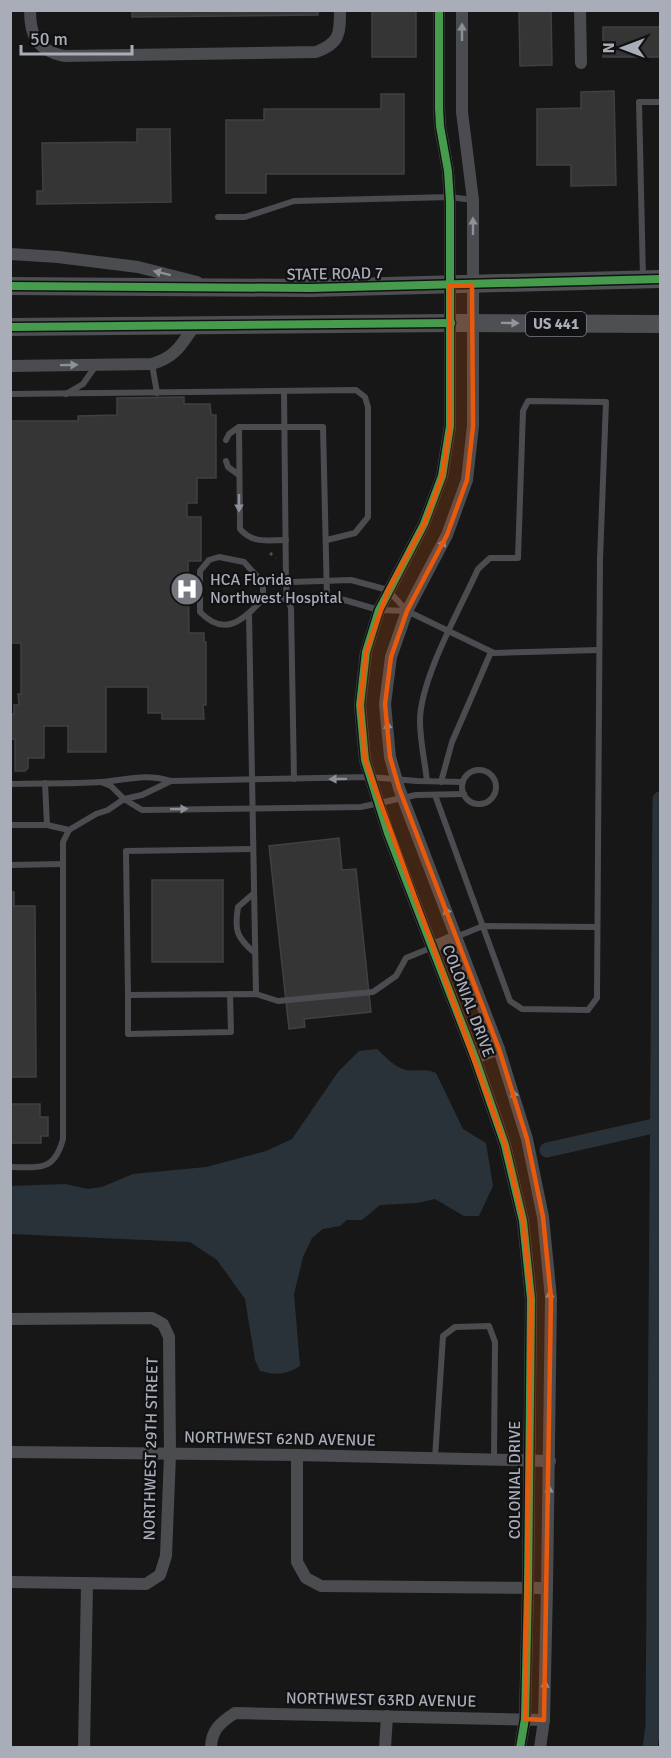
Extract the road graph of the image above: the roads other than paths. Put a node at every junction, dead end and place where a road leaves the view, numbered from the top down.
1 (30, 10) edge
2 (340, 10) edge
3 (438, 10) edge
4 (462, 10) edge
5 (580, 10) edge
6 (581, 63) dead end
7 (660, 102) edge
8 (450, 197) junction
9 (473, 200) junction
10 (218, 216) dead end
11 (10, 254) edge
12 (652, 279) edge
13 (472, 285) junction
14 (10, 286) edge
15 (449, 286) junction
16 (219, 287) junction
17 (451, 322) junction
18 (473, 322) junction
19 (660, 324) edge
20 (195, 326) junction
21 (10, 327) edge
22 (97, 364) junction
23 (152, 364) junction
24 (10, 366) edge
25 (284, 391) junction
26 (157, 393) junction
27 (10, 394) edge
28 (66, 394) junction
29 (284, 427) junction
30 (239, 428) junction
31 (226, 440) dead end
32 (226, 461) dead end
33 (239, 475) junction
34 (286, 540) junction
35 (327, 540) junction
36 (327, 581) junction
37 (286, 582) junction
38 (262, 583) junction
39 (388, 590) junction
40 (287, 598) junction
41 (327, 598) junction
42 (262, 599) junction
43 (379, 610) junction
44 (407, 611) junction
45 (249, 614) junction
46 (449, 632) junction
47 (599, 650) junction
48 (491, 652) junction
49 (370, 777) junction
50 (294, 779) junction
51 (396, 779) junction
52 (252, 780) junction
53 (171, 781) junction
54 (101, 782) junction
55 (427, 782) junction
56 (441, 782) junction
57 (463, 782) junction
58 (45, 783) junction
59 (10, 784) edge
60 (464, 794) junction
61 (435, 795) junction
62 (402, 797) junction
63 (124, 799) junction
64 (379, 804) junction
65 (253, 808) junction
66 (10, 825) edge
67 (47, 825) junction
68 (69, 830) junction
69 (254, 849) junction
70 (63, 864) junction
71 (10, 865) edge
72 (254, 893) junction
73 (483, 926) junction
74 (597, 927) junction
75 (456, 937) junction
76 (433, 947) junction
77 (255, 953) junction
78 (230, 994) junction
79 (256, 994) junction
80 (129, 995) junction
81 (499, 1049) junction
82 (475, 1058) junction
83 (527, 1138) junction
84 (505, 1144) junction
85 (10, 1167) edge
86 (10, 1319) edge
87 (10, 1452) edge
88 (170, 1455) junction
89 (297, 1455) junction
90 (435, 1458) junction
91 (494, 1459) junction
92 (528, 1460) junction
93 (550, 1461) junction
94 (10, 1582) edge
95 (87, 1584) junction
96 (528, 1588) junction
97 (548, 1588) junction
98 (387, 1716) junction
99 (525, 1719) junction
100 (544, 1720) junction
101 (84, 1748) edge
102 (211, 1748) edge
103 (385, 1748) edge
104 (520, 1748) edge
105 (540, 1748) edge

1 - 2 street
3 - 8 street, COLONIAL DRIVE
9 -> 4 street, COLONIAL DRIVE
5 - 6 street
7 - 12 lane
8 - 9 lane
8 - 10 lane
8 - 15 street, COLONIAL DRIVE
13 -> 9 street, COLONIAL DRIVE
16 -> 11 street
12 - 13 main road, STATE ROAD 7
13 - 15 main road, STATE ROAD 7
13 - 18 street, COLONIAL DRIVE
14 - 16 main road, STATE ROAD 7
15 - 16 main road, STATE ROAD 7
15 - 17 street, COLONIAL DRIVE
17 - 18 main road, US 441
17 - 20 main road, US 441
17 - 39 street, COLONIAL DRIVE
18 -> 19 main road, US 441
44 -> 18 street, COLONIAL DRIVE
20 - 21 main road, US 441
20 - 23 street
22 - 23 street
24 -> 22 street
22 - 28 lane
23 - 26 lane
25 - 26 lane
25 - 29 lane
25 - 35 lane
26 - 28 lane
27 - 28 lane
29 - 30 lane
29 - 34 lane
29 - 35 lane
30 - 31 lane
30 - 33 lane
32 - 33 lane
33 -> 34 lane
34 - 37 lane
35 - 36 lane
36 - 37 lane
36 - 39 lane
36 - 41 lane
37 - 38 lane
37 - 40 lane
38 - 42 lane
38 - 45 lane
39 - 43 street, COLONIAL DRIVE
39 - 44 lane
40 - 41 lane
40 - 42 lane
40 - 50 lane
41 - 43 lane
42 - 45 lane
43 - 44 lane
43 - 49 street, COLONIAL DRIVE
44 - 46 lane
51 -> 44 street, COLONIAL DRIVE
45 - 52 lane
46 - 47 lane
46 - 48 lane
46 - 55 lane
47 - 48 lane
47 - 74 lane
48 - 56 lane
49 -> 50 lane
49 - 51 lane
49 - 64 street, COLONIAL DRIVE
50 - 52 lane
51 - 55 lane
51 - 62 street, COLONIAL DRIVE
52 - 53 lane
52 - 65 lane
53 - 54 lane
53 - 63 lane
54 - 58 lane
54 - 63 lane
55 - 56 lane
56 - 57 lane
57 - 60 lane
57 - 60 lane
58 - 59 lane
58 - 67 lane
60 - 61 lane
61 - 62 lane
61 - 73 lane
62 - 64 lane
75 -> 62 street, COLONIAL DRIVE
63 -> 65 lane
63 - 68 lane
64 - 65 lane
64 - 76 street, COLONIAL DRIVE
65 - 69 lane
66 - 67 lane
67 - 68 lane
68 - 70 lane
69 - 72 lane
69 - 80 lane
70 - 71 lane
70 - 85 lane
72 - 77 lane
72 - 77 lane
73 - 74 lane
73 - 74 lane
73 - 75 lane
75 - 76 street
75 - 81 street, COLONIAL DRIVE
76 - 79 lane
76 - 82 street, COLONIAL DRIVE
77 - 79 lane
78 - 79 lane
78 - 80 lane
78 - 80 lane
81 - 82 street
83 -> 81 street, COLONIAL DRIVE
82 - 84 street, COLONIAL DRIVE
83 - 84 street
93 -> 83 street, COLONIAL DRIVE
84 - 92 street, COLONIAL DRIVE
86 - 88 street, NORTHWEST 29TH STREET
87 - 88 street, NORTHWEST 62ND AVENUE
88 - 89 street, NORTHWEST 62ND AVENUE
88 - 95 street, NORTHWEST 29TH STREET
89 - 90 street, NORTHWEST 62ND AVENUE
89 - 96 street
90 - 91 street, NORTHWEST 62ND AVENUE
90 - 91 lane
91 - 92 street, NORTHWEST 62ND AVENUE
92 - 93 street, NORTHWEST 62ND AVENUE
92 - 96 street, COLONIAL DRIVE
97 -> 93 street, COLONIAL DRIVE
94 - 95 street
95 - 101 street
96 - 97 street
96 - 99 street, COLONIAL DRIVE
100 -> 97 street, COLONIAL DRIVE
98 - 99 street, NORTHWEST 63RD AVENUE
98 - 102 street, NORTHWEST 63RD AVENUE
98 - 103 street
99 - 100 street, NORTHWEST 63RD AVENUE
99 - 104 street, COLONIAL DRIVE
100 - 105 street, COLONIAL DRIVE

